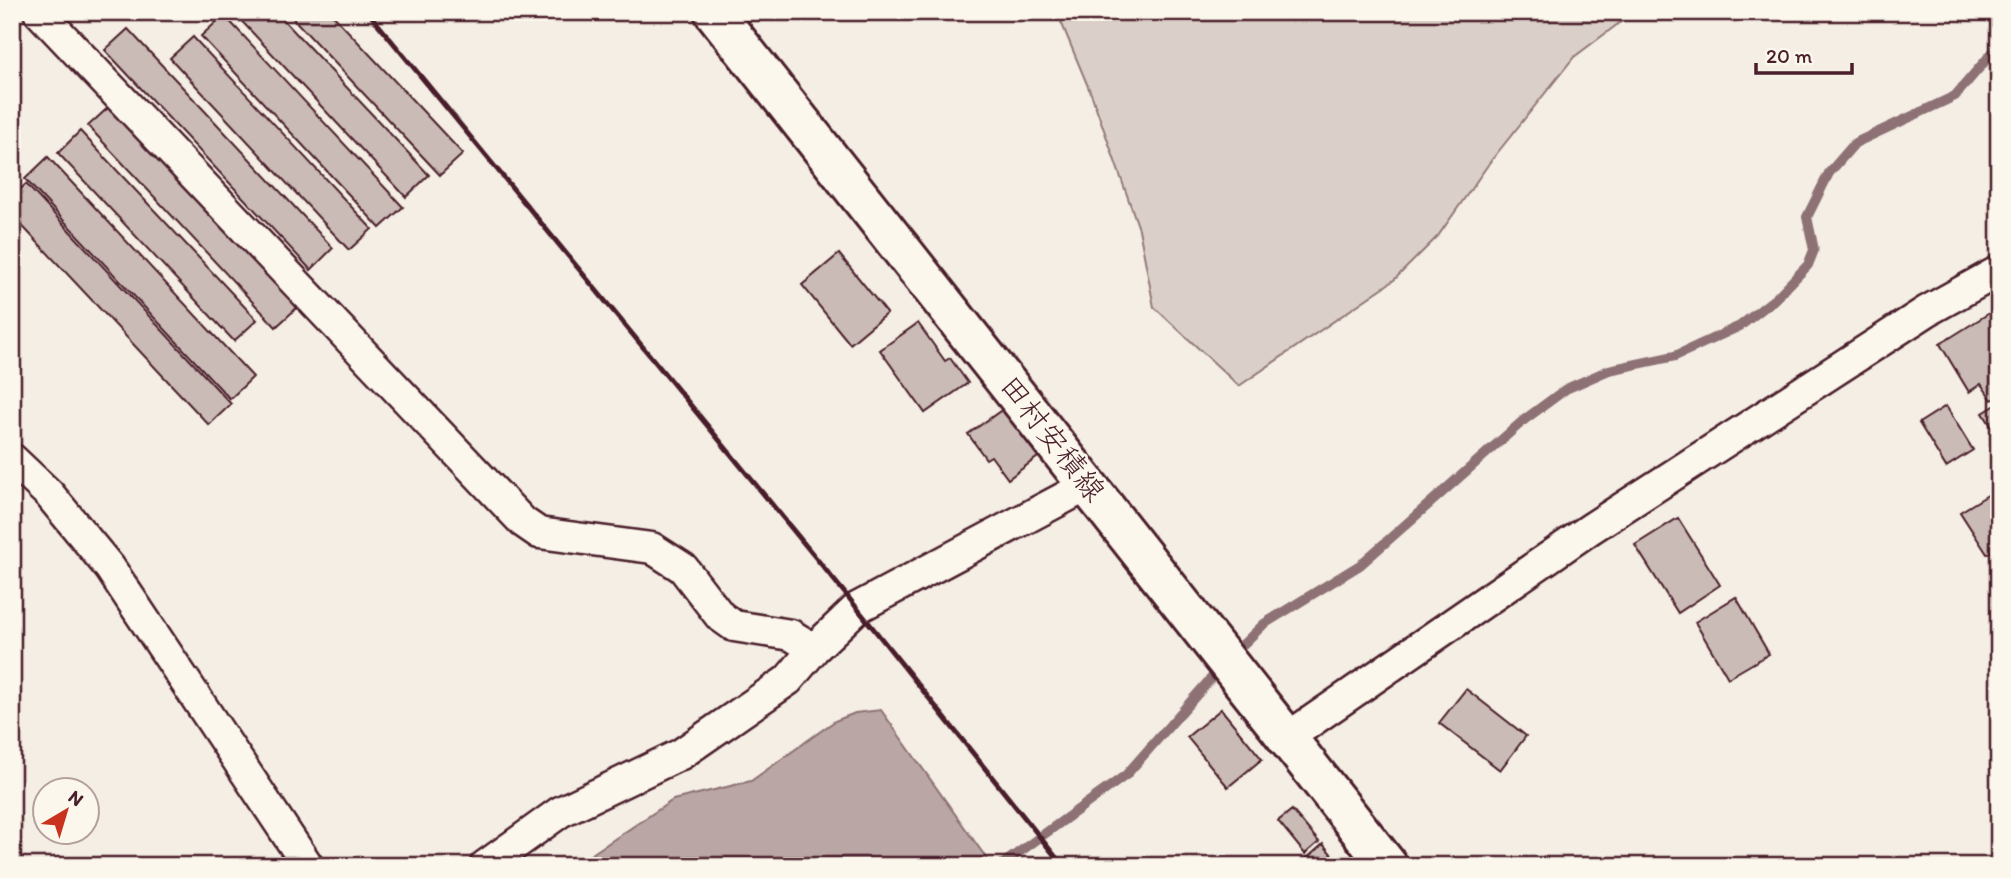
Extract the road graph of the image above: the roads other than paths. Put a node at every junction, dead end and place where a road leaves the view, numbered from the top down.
1 (39, 12) edge
2 (714, 12) edge
3 (1999, 271) edge
4 (12, 459) edge
5 (1090, 484) junction
6 (814, 649) junction
7 (1287, 738) junction
8 (308, 866) edge
9 (485, 866) edge
10 (1388, 866) edge

1 - 6 street
2 - 5 main road, 田村安積線
3 - 7 street
4 - 8 street
5 - 6 street
5 - 7 main road, 田村安積線
6 - 9 street
7 - 10 main road, 田村安積線

